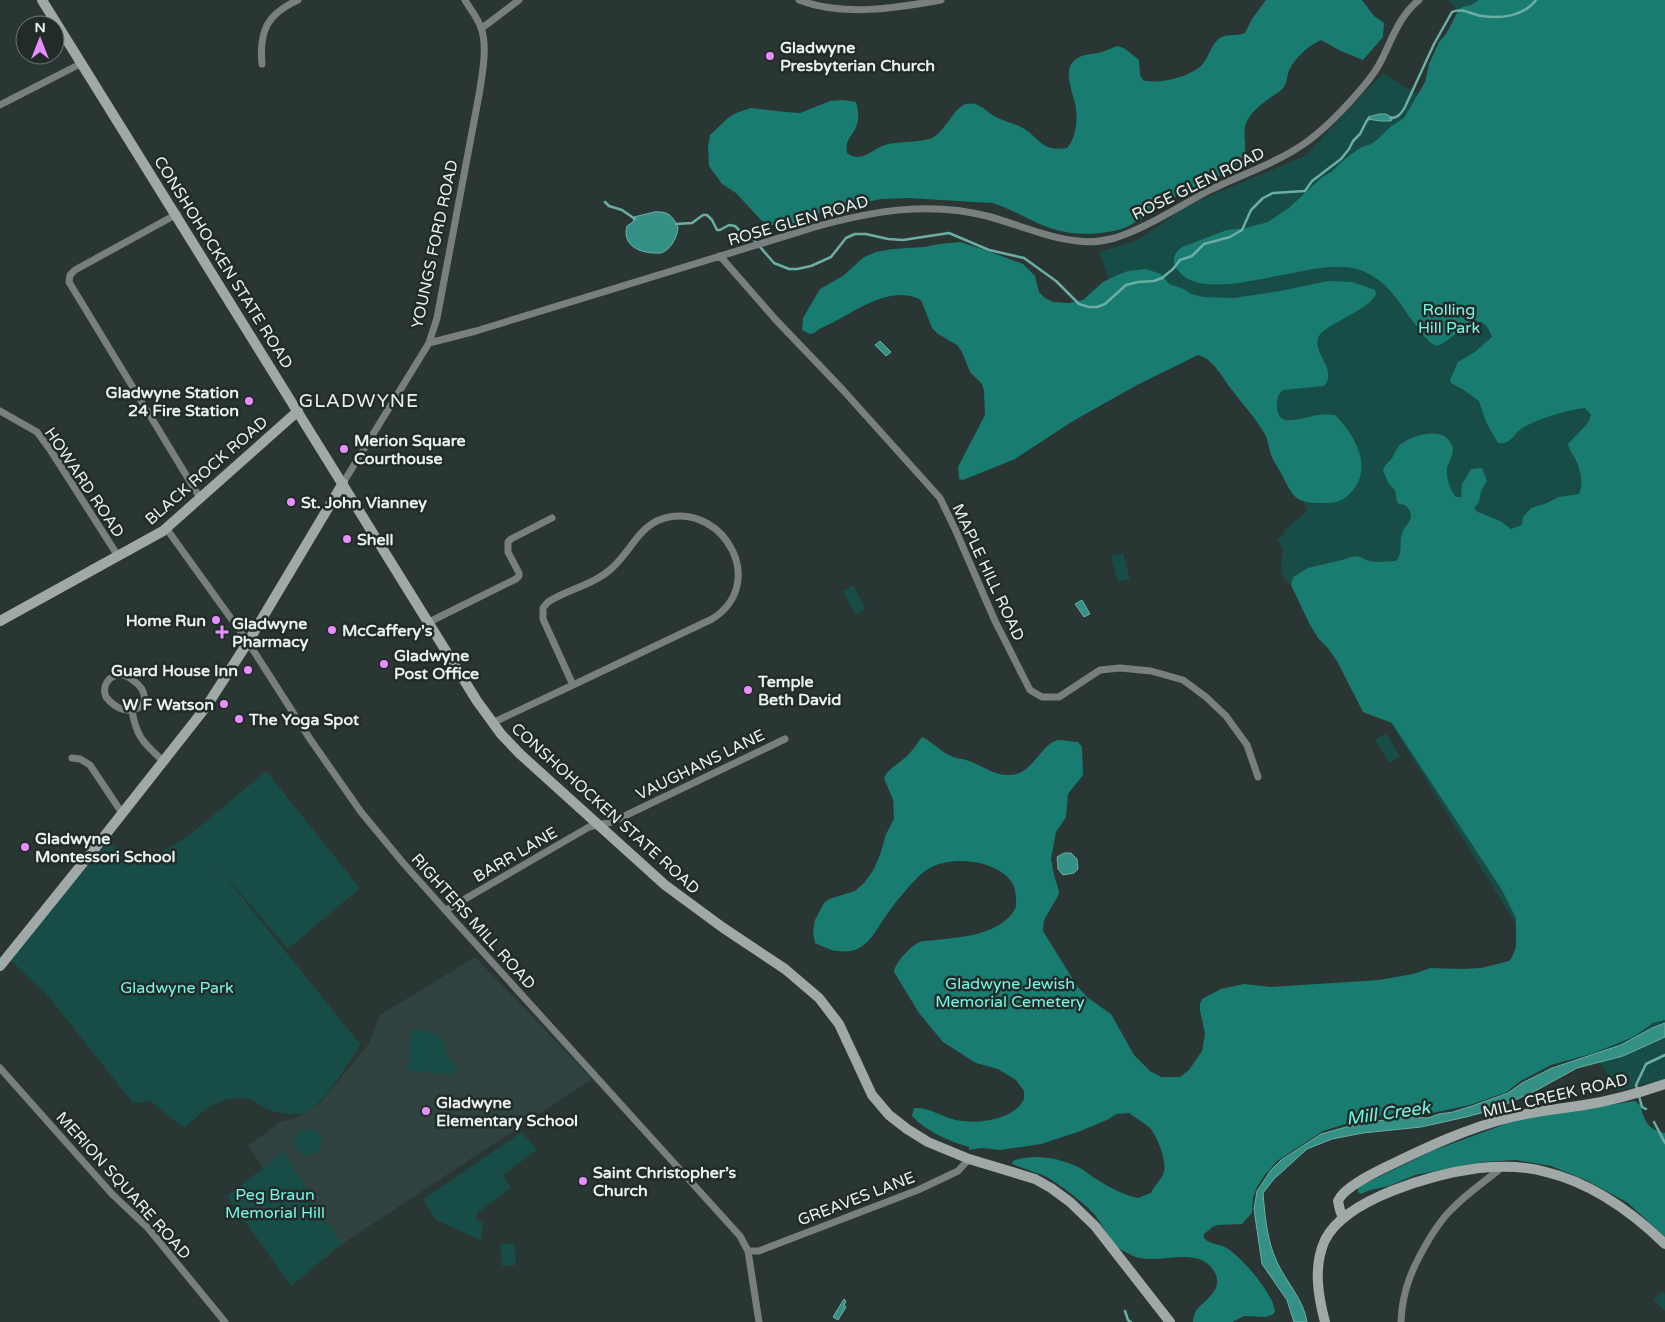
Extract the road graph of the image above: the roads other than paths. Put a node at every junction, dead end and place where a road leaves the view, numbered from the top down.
1 (42, 0) edge
2 (298, 0) edge
3 (465, 0) edge
4 (519, 0) edge
5 (799, 0) edge
6 (941, 0) edge
7 (1419, 0) edge
8 (482, 28) junction
9 (82, 63) junction
10 (262, 64) dead end
11 (0, 105) edge
12 (177, 214) junction
13 (720, 256) junction
14 (429, 343) junction
15 (0, 411) edge
16 (298, 411) junction
17 (343, 483) junction
18 (200, 498) junction
19 (552, 518) dead end
20 (166, 528) junction
21 (118, 556) junction
22 (0, 621) edge
23 (429, 622) junction
24 (248, 642) junction
25 (573, 685) junction
26 (132, 710) junction
27 (492, 723) junction
28 (785, 739) dead end
29 (72, 758) dead end
30 (163, 762) junction
31 (1258, 777) dead end
32 (122, 813) junction
33 (599, 825) junction
34 (446, 910) junction
35 (0, 966) edge
36 (0, 1068) edge
37 (1665, 1084) edge
38 (969, 1159) junction
39 (1502, 1167) junction
40 (1343, 1218) junction
41 (1665, 1244) edge
42 (748, 1251) junction
43 (225, 1322) edge
44 (759, 1322) edge
45 (1170, 1322) edge
46 (1325, 1322) edge
47 (1401, 1322) edge

1 - 9 main road, CONSHOHOCKEN STATE ROAD
2 - 10 street
3 - 8 street, YOUNGS FORD ROAD
4 - 8 street
5 - 6 street
7 - 13 street, ROSE GLEN ROAD
8 - 14 street, YOUNGS FORD ROAD
9 - 11 street
9 - 12 main road, CONSHOHOCKEN STATE ROAD
12 - 16 main road, CONSHOHOCKEN STATE ROAD
12 - 18 street
13 - 14 street, ROSE GLEN ROAD
13 - 31 street, MAPLE HILL ROAD
14 - 17 street, YOUNGS FORD ROAD
15 - 21 street, HOWARD ROAD
16 - 17 main road, CONSHOHOCKEN STATE ROAD
16 - 18 main road, BLACK ROCK ROAD
17 - 23 main road, CONSHOHOCKEN STATE ROAD
17 - 24 main road, YOUNGS FORD ROAD
18 - 20 main road, BLACK ROCK ROAD
19 - 23 street
20 - 21 main road, BLACK ROCK ROAD
20 - 24 street, RIGHTERS MILL ROAD
21 - 22 main road, BLACK ROCK ROAD
23 - 27 main road, CONSHOHOCKEN STATE ROAD
24 - 30 main road, YOUNGS FORD ROAD
24 - 34 street, RIGHTERS MILL ROAD
25 - 25 street
25 - 27 street
26 - 26 street
26 - 30 street
27 - 33 main road, CONSHOHOCKEN STATE ROAD
28 - 33 street, VAUGHANS LANE
29 - 32 street
30 - 32 main road, YOUNGS FORD ROAD
32 - 35 main road, YOUNGS FORD ROAD
33 - 34 street, BARR LANE
33 - 38 main road, CONSHOHOCKEN STATE ROAD
34 - 42 street, RIGHTERS MILL ROAD
36 - 43 street, MERION SQUARE ROAD
37 - 40 main road, MILL CREEK ROAD
38 - 42 street, GREAVES LANE
38 - 45 main road, CONSHOHOCKEN STATE ROAD
39 - 40 main road
39 - 41 main road
39 - 47 street
40 - 46 main road
42 - 44 street, RIGHTERS MILL ROAD

